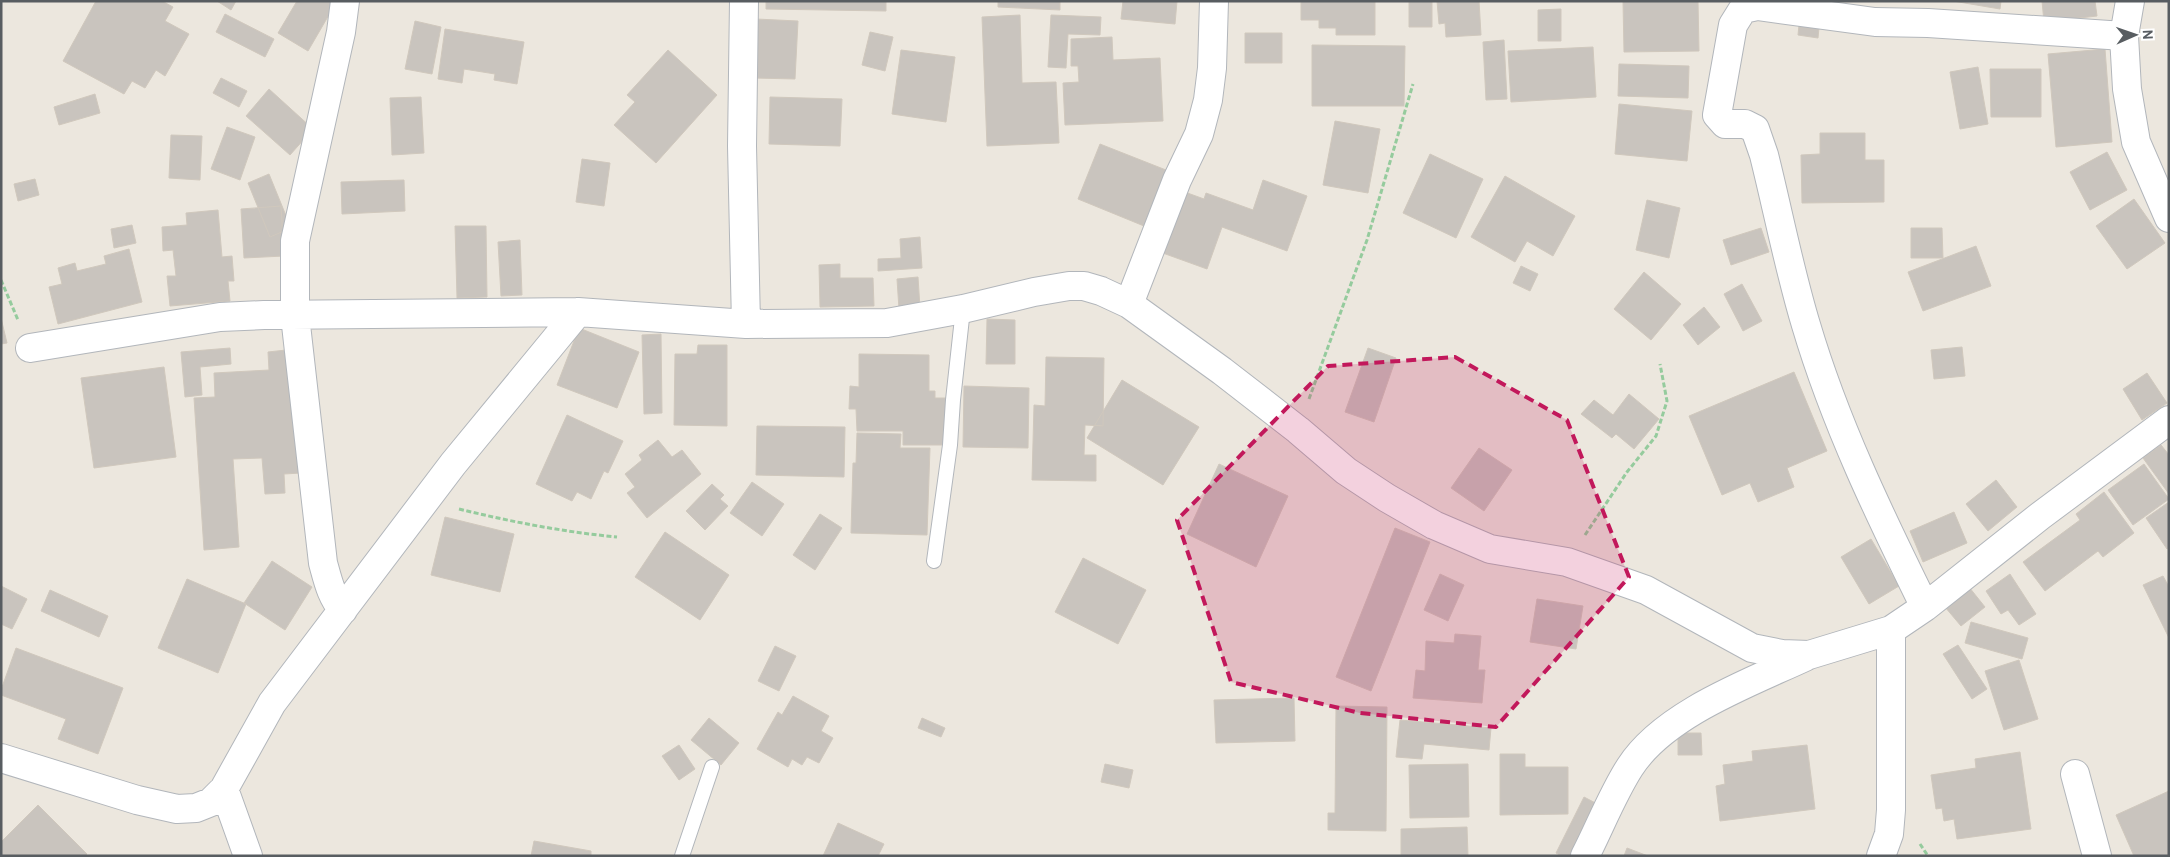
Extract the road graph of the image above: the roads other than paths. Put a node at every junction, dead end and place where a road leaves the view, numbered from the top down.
1 (345, 1) edge
2 (744, 1) edge
3 (2130, 1) edge
4 (1212, 5) edge
5 (2124, 36) junction
6 (2169, 218) edge
7 (1129, 304) junction
8 (963, 309) junction
9 (578, 312) junction
10 (295, 316) junction
11 (746, 324) junction
12 (30, 348) road end
13 (2169, 420) edge
14 (934, 561) dead end
15 (1925, 607) junction
16 (343, 610) junction
17 (1891, 630) junction
18 (1809, 655) junction
19 (1, 758) edge
20 (712, 767) dead end
21 (2075, 774) dead end
22 (224, 788) junction
23 (248, 856) edge
24 (682, 856) edge
25 (1585, 856) edge
26 (1881, 856) edge
27 (2098, 856) edge

1 - 10 street
2 - 11 street
3 - 5 street
4 - 7 street
5 - 6 street
5 - 15 street
7 - 8 street
7 - 18 street
8 - 11 street
8 - 14 lane
9 - 10 street
9 - 11 street
9 - 16 street
10 - 12 street
10 - 16 street
13 - 15 street
15 - 17 street
16 - 22 street
17 - 18 street
17 - 26 street
18 - 25 street
19 - 22 street
20 - 24 lane
21 - 27 street
22 - 23 street

